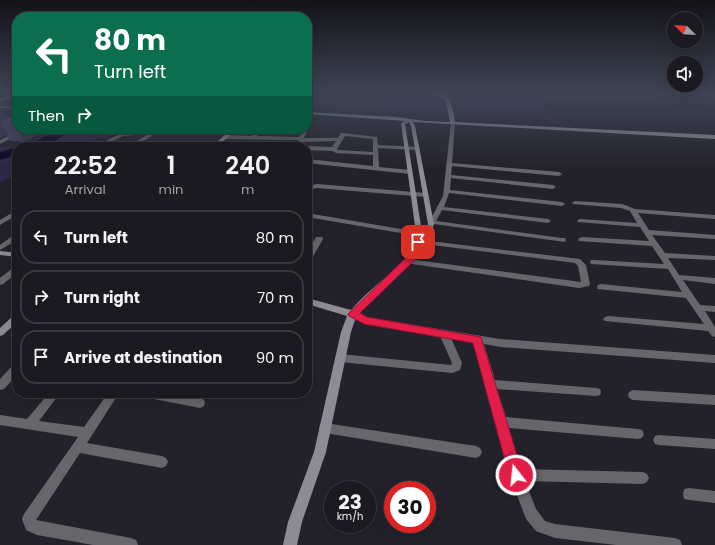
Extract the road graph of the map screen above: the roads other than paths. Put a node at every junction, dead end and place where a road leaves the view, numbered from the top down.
1 (330, 118) edge
2 (373, 118) edge
3 (452, 118) edge
4 (410, 122) junction
5 (403, 123) junction
6 (453, 123) junction
7 (17, 134) edge
8 (130, 134) edge
9 (151, 134) edge
10 (229, 134) edge
11 (256, 134) edge
12 (303, 134) edge
13 (226, 137) junction
14 (715, 137) edge
15 (252, 138) junction
16 (300, 140) junction
17 (339, 140) junction
18 (0, 142) edge
19 (107, 142) edge
20 (139, 142) edge
21 (220, 142) edge
22 (375, 146) junction
23 (312, 148) edge
24 (407, 148) junction
25 (417, 148) junction
26 (334, 149) junction
27 (376, 154) junction
28 (312, 162) edge
29 (449, 164) junction
30 (376, 168) junction
31 (410, 172) junction
32 (559, 174) dead end
33 (448, 176) junction
34 (312, 186) edge
35 (553, 187) dead end
36 (446, 191) junction
37 (413, 194) junction
38 (426, 195) junction
39 (575, 203) dead end
40 (562, 204) dead end
41 (440, 208) junction
42 (633, 211) junction
43 (12, 215) edge
44 (312, 216) edge
45 (714, 217) edge
46 (548, 221) dead end
47 (580, 221) dead end
48 (0, 223) edge
49 (431, 223) junction
50 (642, 224) junction
51 (647, 232) junction
52 (418, 234) junction
53 (715, 237) edge
54 (319, 238) dead end
55 (582, 239) dead end
56 (12, 240) edge
57 (562, 240) dead end
58 (655, 244) junction
59 (421, 246) junction
60 (0, 248) edge
61 (312, 251) edge
62 (0, 253) edge
63 (12, 254) edge
64 (662, 255) junction
65 (715, 258) edge
66 (408, 261) junction
67 (594, 262) dead end
68 (670, 267) junction
69 (12, 273) edge
70 (677, 277) junction
71 (715, 281) edge
72 (0, 282) edge
73 (601, 287) dead end
74 (689, 295) junction
75 (312, 302) edge
76 (698, 308) junction
77 (715, 309) edge
78 (353, 314) junction
79 (608, 319) dead end
80 (12, 322) edge
81 (713, 331) edge
82 (0, 333) edge
83 (444, 334) junction
84 (478, 340) junction
85 (340, 358) junction
86 (715, 359) edge
87 (12, 373) edge
88 (490, 384) junction
89 (0, 386) edge
90 (596, 392) dead end
91 (633, 394) dead end
92 (51, 398) edge
93 (111, 398) edge
94 (172, 398) edge
95 (715, 400) edge
96 (200, 403) dead end
97 (0, 420) edge
98 (501, 422) junction
99 (30, 424) junction
100 (325, 428) junction
101 (87, 433) junction
102 (638, 434) dead end
103 (659, 440) dead end
104 (715, 444) edge
105 (78, 447) junction
106 (476, 452) dead end
107 (162, 462) dead end
108 (516, 475) junction
109 (643, 478) dead end
110 (689, 494) dead end
111 (715, 496) edge
112 (131, 545) edge
113 (290, 545) edge
114 (675, 545) edge

1 - 5 street
2 - 4 street
3 - 6 street
4 - 5 street
4 - 6 street
4 - 25 street
5 - 24 street
6 - 14 street
6 - 29 street
7 - 18 street
8 - 19 street
9 - 20 street
10 - 13 street
11 - 15 street
12 - 16 street
13 - 15 street
13 - 21 street
15 - 16 street
16 - 17 street
17 - 22 street
17 - 26 street
22 - 24 street
22 - 27 street
23 - 26 street
24 - 25 street
24 - 31 street
25 - 38 street
26 - 27 street
27 - 30 street
28 - 30 street
29 - 32 street
29 - 33 street
30 - 31 street
31 - 37 street
33 - 35 street
33 - 36 street
34 - 37 street
36 - 40 street
36 - 41 street
37 - 38 street
37 - 52 street
38 - 49 street
39 - 42 street
41 - 46 street
41 - 49 street
42 - 45 street
42 - 50 street
43 - 48 street
44 - 52 street
47 - 50 street
49 - 57 street
49 - 59 street
50 - 51 street
51 - 53 street
51 - 58 street
52 - 59 street
54 - 61 street
55 - 58 street
56 - 60 street
58 - 64 street
59 - 66 street
59 - 66 street
62 - 63 street
64 - 65 street
64 - 68 street
66 - 78 street
67 - 68 street
68 - 70 street
69 - 72 street
70 - 71 street
70 - 74 street
73 - 74 street
74 - 76 street
75 - 78 street
76 - 77 street
76 - 81 street
78 - 83 street
78 - 85 street
79 - 81 street
80 - 82 street
83 - 84 street
83 - 85 street
84 - 86 street
84 - 88 street
85 - 100 street
87 - 89 street
88 - 90 street
88 - 98 street
91 - 95 street
92 - 99 street
93 - 101 street
94 - 96 street
97 - 99 street
98 - 102 street
98 - 108 street
99 - 101 street
100 - 106 street
100 - 113 street
101 - 105 street
103 - 104 street
105 - 107 street
105 - 112 street
108 - 109 street
108 - 114 street
110 - 111 street

